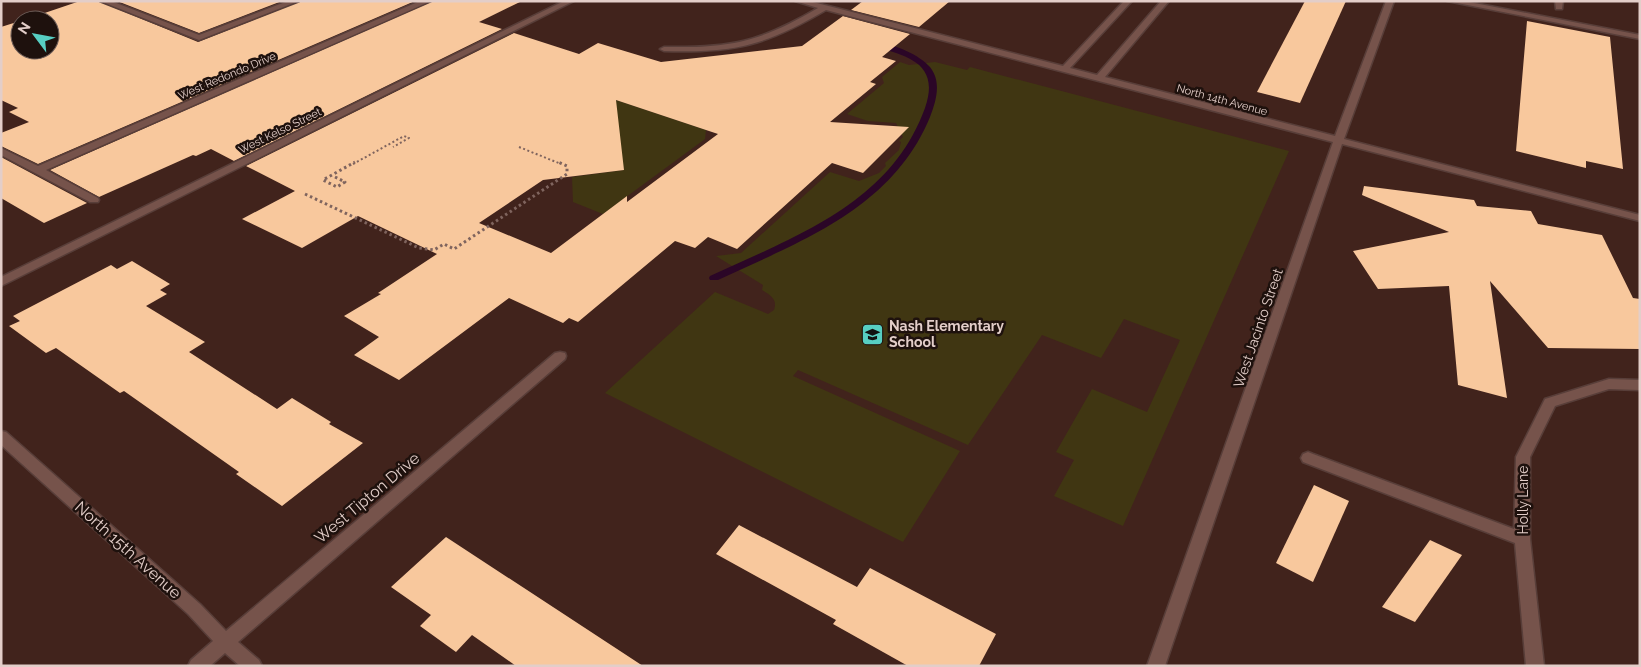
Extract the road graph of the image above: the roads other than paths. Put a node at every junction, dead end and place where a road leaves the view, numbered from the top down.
1 (104, 1) edge
2 (295, 1) edge
3 (427, 1) edge
4 (570, 1) edge
5 (799, 1) edge
6 (1128, 1) edge
7 (1165, 1) edge
8 (1390, 1) edge
9 (1451, 1) edge
10 (824, 8) junction
11 (1640, 37) edge
12 (664, 49) dead end
13 (1064, 70) junction
14 (1099, 79) junction
15 (1338, 141) junction
16 (1, 151) edge
17 (36, 171) junction
18 (94, 200) dead end
19 (1640, 218) edge
20 (1, 282) edge
21 (560, 356) dead end
22 (1640, 385) edge
23 (1, 436) edge
24 (1308, 458) dead end
25 (1522, 539) junction
26 (225, 642) junction
27 (197, 666) edge
28 (253, 666) edge
29 (1156, 666) edge
30 (1535, 666) edge

1 - 2 street
3 - 17 street, West Redondo Drive
4 - 20 street, West Kelso Street
5 - 10 street, North 14th Avenue
6 - 13 street
7 - 14 street
8 - 15 street, West Jacinto Street
9 - 11 street
10 - 12 street
10 - 13 street, North 14th Avenue
13 - 14 street, North 14th Avenue
14 - 15 street, North 14th Avenue
15 - 19 street, North 14th Avenue
15 - 29 street, West Jacinto Street
16 - 17 street
17 - 18 street
21 - 26 street, West Tipton Drive
22 - 25 street, Holly Lane
23 - 26 street, North 15th Avenue
24 - 25 street
25 - 30 street, Holly Lane
26 - 27 street, West Tipton Drive
26 - 28 street, North 15th Avenue

